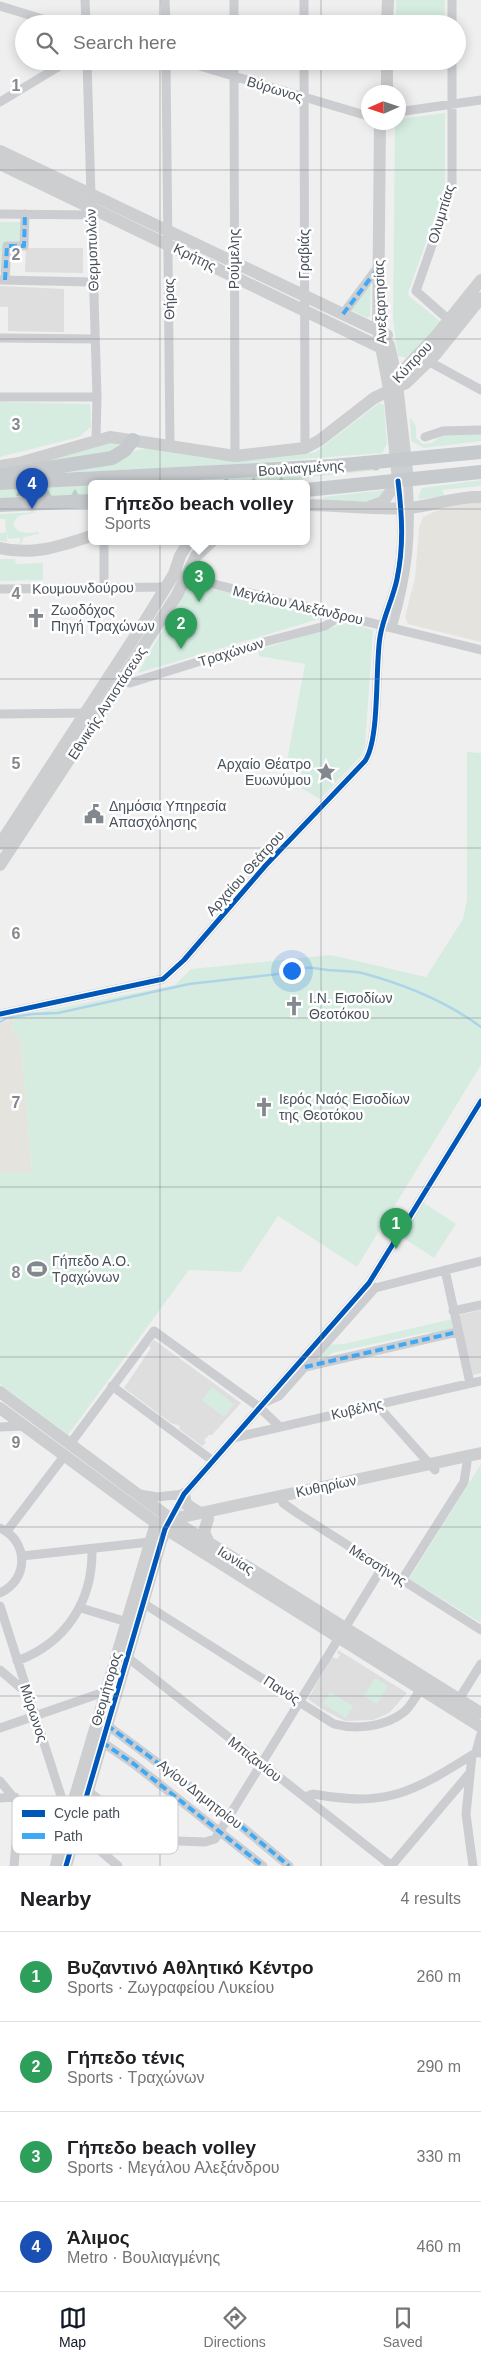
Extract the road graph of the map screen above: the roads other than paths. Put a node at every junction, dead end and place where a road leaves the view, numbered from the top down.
1 (85, 0) edge
2 (165, 0) edge
3 (234, 0) edge
4 (304, 0) edge
5 (381, 0) edge
6 (388, 0) edge
7 (452, 0) edge
8 (0, 6) edge
9 (30, 15) edge
10 (86, 15) edge
11 (166, 15) edge
12 (234, 15) edge
13 (304, 15) edge
14 (381, 15) edge
15 (387, 15) edge
16 (452, 15) edge
17 (53, 70) edge
18 (87, 70) edge
19 (166, 70) edge
20 (212, 70) edge
21 (234, 70) edge
22 (304, 70) edge
23 (380, 70) edge
24 (387, 70) edge
25 (452, 70) edge
26 (234, 77) junction
27 (380, 85) edge
28 (387, 85) edge
29 (304, 98) junction
30 (481, 100) edge
31 (0, 102) edge
32 (452, 103) junction
33 (406, 111) edge
34 (361, 114) edge
35 (380, 130) edge
36 (386, 130) edge
37 (0, 151) edge
38 (0, 164) edge
39 (91, 193) junction
40 (91, 211) junction
41 (0, 214) edge
42 (24, 214) junction
43 (168, 231) junction
44 (168, 244) junction
45 (234, 262) junction
46 (379, 267) junction
47 (234, 277) junction
48 (2, 280) edge
49 (481, 280) edge
50 (93, 282) junction
51 (305, 296) junction
52 (481, 298) edge
53 (305, 310) junction
54 (342, 314) junction
55 (449, 320) junction
56 (383, 333) junction
57 (0, 338) edge
58 (95, 339) junction
59 (385, 349) junction
60 (428, 361) junction
61 (394, 384) junction
62 (481, 390) edge
63 (0, 396) edge
64 (97, 397) junction
65 (481, 430) edge
66 (425, 437) dead end
67 (96, 439) junction
68 (133, 440) junction
69 (170, 447) junction
70 (305, 448) junction
71 (481, 452) edge
72 (235, 456) junction
73 (401, 460) junction
74 (0, 466) edge
75 (481, 472) edge
76 (0, 476) edge
77 (403, 480) junction
78 (0, 483) edge
79 (310, 490) edge
80 (481, 497) edge
81 (88, 501) edge
82 (310, 505) edge
83 (0, 506) edge
84 (369, 507) junction
85 (406, 508) junction
86 (88, 537) edge
87 (104, 545) edge
88 (187, 545) edge
89 (207, 545) edge
90 (0, 548) edge
91 (180, 576) junction
92 (104, 588) junction
93 (166, 588) junction
94 (0, 589) edge
95 (337, 614) junction
96 (388, 626) junction
97 (481, 650) edge
98 (121, 681) junction
99 (102, 712) junction
100 (87, 713) junction
101 (0, 714) edge
102 (0, 843) edge
103 (0, 865) edge
104 (0, 1014) edge
105 (481, 1101) edge
106 (481, 1261) edge
107 (445, 1270) junction
108 (372, 1285) junction
109 (481, 1305) edge
110 (453, 1311) junction
111 (457, 1332) junction
112 (301, 1366) junction
113 (481, 1381) edge
114 (470, 1383) junction
115 (112, 1386) junction
116 (0, 1392) edge
117 (262, 1405) junction
118 (377, 1405) junction
119 (0, 1408) edge
120 (25, 1426) junction
121 (280, 1427) junction
122 (0, 1428) edge
123 (233, 1438) junction
124 (68, 1450) junction
125 (481, 1453) edge
126 (481, 1460) edge
127 (214, 1461) junction
128 (467, 1463) junction
129 (433, 1467) junction
130 (135, 1492) junction
131 (184, 1494) junction
132 (283, 1499) junction
133 (204, 1516) junction
134 (168, 1524) junction
135 (3, 1529) edge
136 (150, 1542) junction
137 (209, 1543) junction
138 (92, 1549) junction
139 (22, 1556) junction
140 (382, 1568) junction
141 (402, 1580) junction
142 (0, 1593) edge
143 (143, 1603) junction
144 (0, 1606) edge
145 (81, 1608) junction
146 (127, 1622) junction
147 (481, 1630) edge
148 (343, 1634) junction
149 (122, 1656) junction
150 (17, 1661) junction
151 (481, 1664) edge
152 (0, 1670) edge
153 (420, 1689) junction
154 (107, 1691) junction
155 (28, 1694) junction
156 (459, 1699) junction
157 (300, 1703) junction
158 (481, 1713) edge
159 (35, 1715) junction
160 (107, 1725) junction
161 (0, 1728) edge
162 (481, 1728) edge
163 (481, 1734) edge
164 (102, 1742) junction
165 (476, 1754) edge
166 (262, 1764) junction
167 (469, 1774) junction
168 (0, 1780) edge
169 (88, 1791) junction
170 (13, 1796) edge
171 (62, 1796) edge
172 (80, 1796) edge
173 (86, 1796) edge
174 (94, 1796) edge
175 (176, 1796) edge
176 (305, 1797) junction
177 (178, 1798) edge
178 (229, 1816) junction
179 (220, 1830) junction
180 (178, 1841) edge
181 (104, 1854) edge
182 (118, 1866) edge
183 (263, 1866) edge
184 (290, 1866) edge
185 (392, 1866) edge
186 (473, 1866) edge

1 - 10 street
2 - 11 street
3 - 12 street
4 - 13 street
5 - 14 street
6 - 15 street
7 - 16 street
8 - 9 street
17 - 31 street
18 - 39 street, Θερμοπυλών
19 - 43 street, Θήρας
20 - 26 street, Βύρωνος
21 - 26 street, Ρούμελης
22 - 29 street, Γραβιάς
23 - 27 street
24 - 28 street
25 - 32 street, Ολυμπίας
26 - 29 street, Βύρωνος
26 - 45 street, Ρούμελης
29 - 34 street, Βύρωνος
29 - 51 street, Γραβιάς
30 - 32 street
32 - 33 street
32 - 55 street, Ολυμπίας
35 - 46 street, Ανεξαρτησίας
36 - 56 street, Ανεξαρτησίας
37 - 39 street, Κρήτης
38 - 40 street, Κρήτης
39 - 40 street, Θερμοπυλών
39 - 43 street, Κρήτης
40 - 42 street
40 - 44 street, Κρήτης
40 - 50 street, Θερμοπυλών
41 - 42 street
42 - 48 street
43 - 44 street, Θήρας
43 - 45 street, Κρήτης
44 - 47 street, Κρήτης
44 - 69 street, Θήρας
45 - 47 street, Ρούμελης
45 - 51 street, Κρήτης
46 - 54 street
46 - 56 street, Ανεξαρτησίας
47 - 53 street, Κρήτης
47 - 72 street, Ρούμελης
48 - 50 street
49 - 55 street, Κύπρου
50 - 58 street, Θερμοπυλών
51 - 53 street, Γραβιάς
51 - 54 street, Κρήτης
52 - 60 street, Κύπρου
53 - 59 street, Κρήτης
53 - 70 street, Γραβιάς
54 - 56 street, Κρήτης
55 - 61 street, Κύπρου
56 - 59 street, Ανεξαρτησίας
57 - 58 street
58 - 64 street, Θερμοπυλών
59 - 61 street, Ανεξαρτησίας
60 - 61 street, Κύπρου
60 - 62 street
61 - 70 street
61 - 73 street, Ανεξαρτησίας
63 - 64 street
64 - 67 street, Θερμοπυλών
65 - 66 street
67 - 68 street
67 - 74 street
68 - 69 street
68 - 76 main road
69 - 72 street
70 - 72 street
71 - 73 main road, Βουλιαγμένης
73 - 77 street, Ανεξαρτησίας
73 - 78 main road, Βουλιαγμένης
75 - 77 main road, Βουλιαγμένης
77 - 79 main road, Βουλιαγμένης
77 - 84 street
77 - 85 street, Αρχαίου Θεάτρου
80 - 85 street
81 - 83 main road
82 - 84 street
84 - 85 street
85 - 96 street, Αρχαίου Θεάτρου
86 - 90 street
87 - 92 street
88 - 91 street, Εθνικής Αντιστάσεως
89 - 91 street, Εθνικής Αντιστάσεως
91 - 93 street, Εθνικής Αντιστάσεως
91 - 95 street, Μεγάλου Αλεξάνδρου
91 - 98 street, Εθνικής Αντιστάσεως
92 - 93 street, Κουμουνδούρου
92 - 94 street, Κουμουνδούρου
93 - 100 street, Εθνικής Αντιστάσεως
95 - 96 street, Μεγάλου Αλεξάνδρου
95 - 98 street, Τραχώνων
96 - 97 street, Μεγάλου Αλεξάνδρου
96 - 104 street, Αρχαίου Θεάτρου
98 - 99 street, Εθνικής Αντιστάσεως
99 - 100 street
99 - 103 street, Εθνικής Αντιστάσεως
100 - 101 street
100 - 102 street, Εθνικής Αντιστάσεως
105 - 108 street
106 - 107 street
107 - 108 street
107 - 110 street
108 - 112 street
109 - 110 street
110 - 111 street
111 - 112 street
111 - 114 street
112 - 117 street
113 - 114 street, Κυβέλης
114 - 118 street, Κυβέλης
115 - 117 street
115 - 124 street
115 - 127 street
116 - 124 street, Ιωνίας
117 - 121 street
117 - 123 street
118 - 121 street, Κυβέλης
118 - 129 street
119 - 120 street, Ιωνίας
120 - 122 street
120 - 124 street, Ιωνίας
121 - 123 street, Κυβέλης
123 - 127 street
124 - 130 street, Ιωνίας
124 - 134 street, Ιωνίας
124 - 135 street
125 - 129 street, Κυθηρίων
126 - 128 street, Κυθηρίων
127 - 131 street
128 - 129 street, Κυθηρίων
128 - 141 street
129 - 132 street, Κυθηρίων
130 - 131 street
130 - 134 street, Ιωνίας
131 - 133 street
131 - 134 street
132 - 133 street, Κυθηρίων
132 - 140 street, Μεσσήνης
133 - 134 street, Κυθηρίων
133 - 137 street
134 - 136 street, Θεομήτορος
134 - 137 street, Ιωνίας
134 - 143 street, Θεομήτορος
134 - 148 street, Ιωνίας
135 - 139 street
136 - 138 street
136 - 146 street, Θεομήτορος
137 - 148 street, Ιωνίας
138 - 139 street
138 - 145 street
139 - 142 street
140 - 141 street, Μεσσήνης
140 - 148 street
141 - 147 street, Μεσσήνης
143 - 149 street, Θεομήτορος
143 - 157 street, Πανός
144 - 150 street, Μύρωνος
145 - 146 street
145 - 150 street
146 - 149 street, Θεομήτορος
148 - 153 street, Ιωνίας
148 - 156 street, Ιωνίας
148 - 157 street
149 - 154 street, Θεομήτορος
149 - 160 street, Θεομήτορος
149 - 166 street, Μπιζανίου
150 - 155 street, Μύρωνος
151 - 156 street
152 - 155 street
153 - 157 street, Πανός
153 - 162 street, Ιωνίας
154 - 159 street
154 - 172 street, Θεομήτορος
155 - 159 street, Μύρωνος
156 - 158 street, Ιωνίας
157 - 166 street
159 - 161 street
159 - 171 street, Μύρωνος
160 - 164 street, Θεομήτορος
160 - 178 street, Αγίου Δημητρίου
163 - 165 street
164 - 169 street, Θεομήτορος
164 - 175 street, Αγίου Δημητρίου
165 - 167 street
165 - 176 street
166 - 176 street, Μπιζανίου
166 - 178 street
167 - 185 street
167 - 186 street
168 - 170 street
169 - 173 street, Θεομήτορος
169 - 174 street
176 - 185 street, Μπιζανίου
177 - 179 street, Αγίου Δημητρίου
178 - 179 street
178 - 184 street, Αγίου Δημητρίου
179 - 180 street
179 - 183 street, Αγίου Δημητρίου
181 - 182 street

